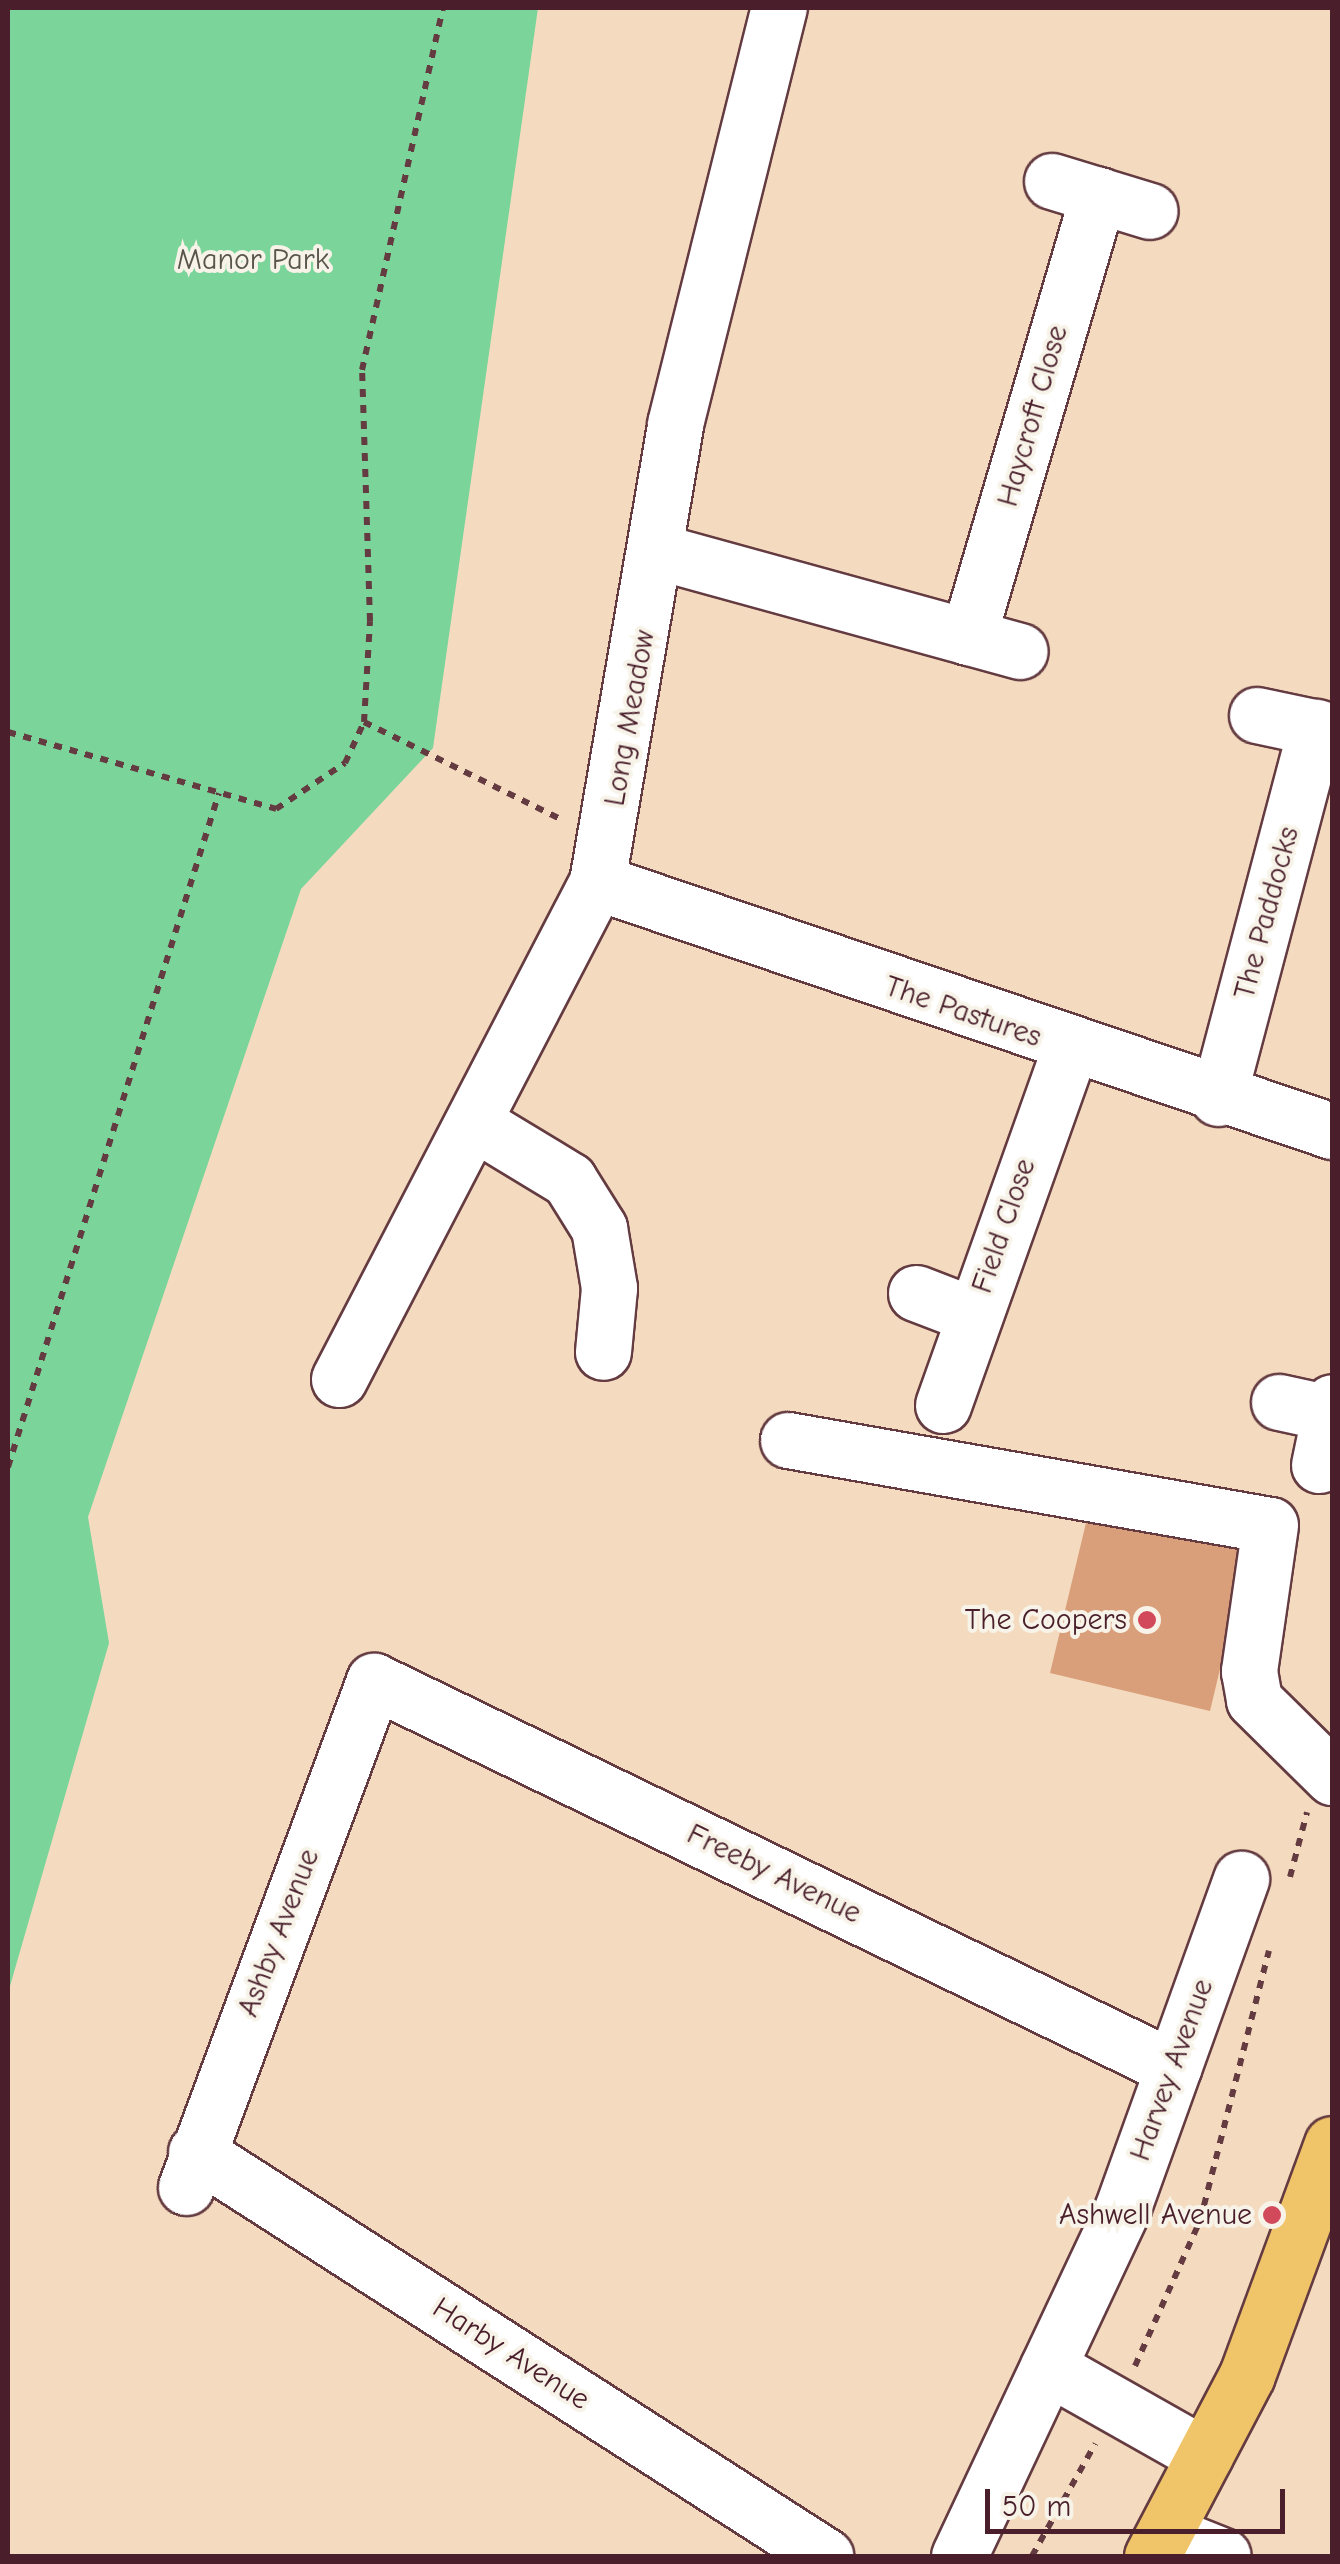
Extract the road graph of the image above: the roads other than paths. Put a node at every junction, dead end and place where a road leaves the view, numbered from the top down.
1 (780, 8) edge
2 (1150, 211) dead end
3 (660, 552) junction
4 (968, 637) junction
5 (1020, 652) dead end
6 (1257, 715) dead end
7 (1324, 729) edge
8 (602, 862) junction
9 (1070, 1049) junction
10 (1218, 1098) junction
11 (475, 1123) junction
12 (1332, 1131) edge
13 (916, 1293) dead end
14 (973, 1315) junction
15 (604, 1352) dead end
16 (339, 1380) dead end
17 (943, 1405) dead end
18 (788, 1440) dead end
19 (374, 1680) joint
20 (1326, 1773) edge
21 (1263, 1888) road end
22 (1173, 2068) junction
23 (1332, 2144) edge
24 (191, 2170) joint
25 (1048, 2367) junction
26 (1206, 2456) junction
27 (1159, 2544) edge
28 (825, 2556) edge
29 (959, 2556) edge
30 (1223, 2556) edge

1 - 3 street, Long Meadow
2 - 4 street, Haycroft Close
3 - 4 street
3 - 8 street, Long Meadow
4 - 5 street
6 - 7 street
7 - 10 street, The Paddocks
8 - 9 street, The Pastures
8 - 11 street, Long Meadow
9 - 10 street, The Pastures
9 - 14 street, Field Close
10 - 12 street, The Pastures
11 - 15 street
11 - 16 street, Long Meadow
13 - 14 street
14 - 17 street, Field Close
18 - 20 street
19 - 22 street, Freeby Avenue
19 - 24 street, Ashby Avenue
21 - 22 street, Harvey Avenue
22 - 25 street, Harvey Avenue
23 - 26 highway
24 - 28 street, Harby Avenue
25 - 26 street
25 - 29 street, Harvey Avenue
26 - 27 highway
27 - 30 street

